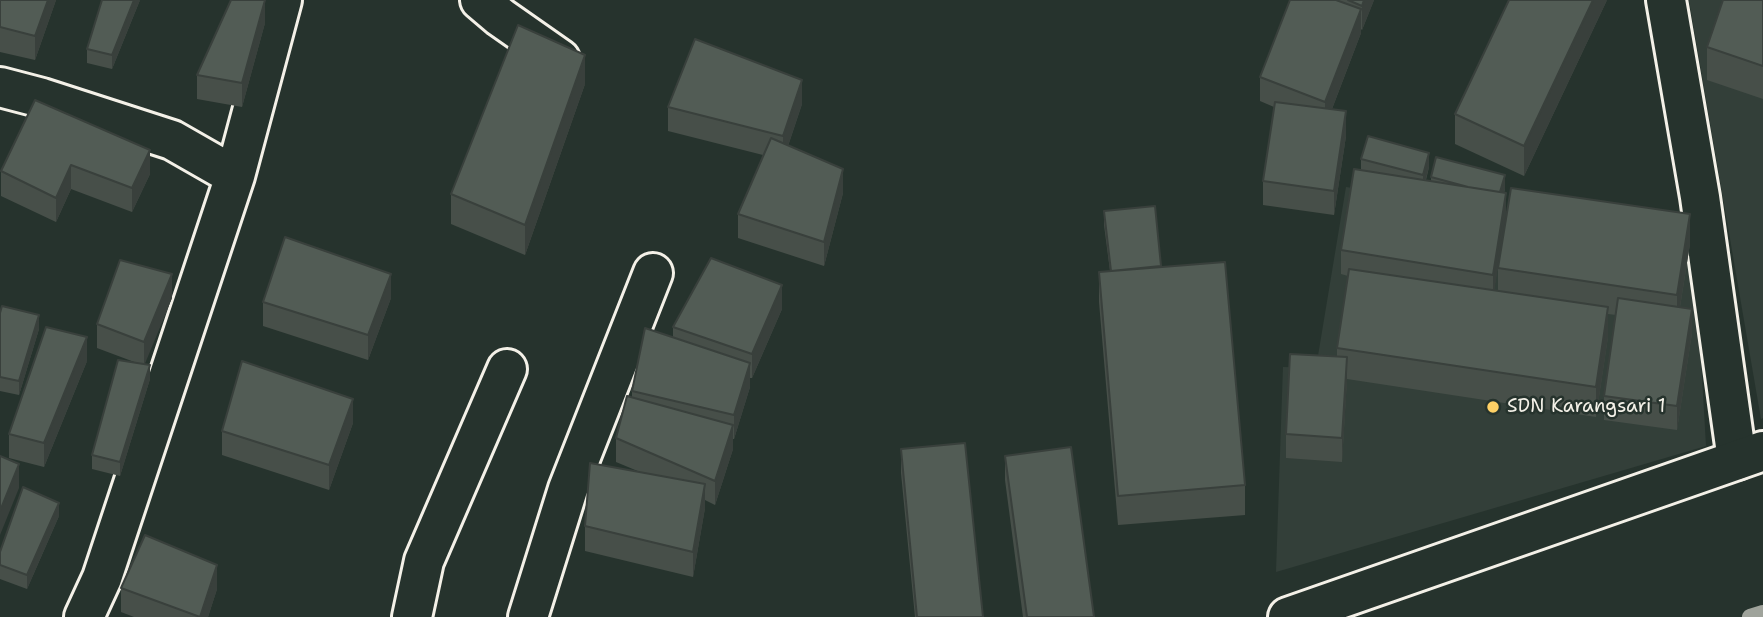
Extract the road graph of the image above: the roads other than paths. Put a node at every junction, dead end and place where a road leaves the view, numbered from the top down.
1 (282, 0) edge
2 (480, 0) edge
3 (1667, 0) edge
4 (566, 63) edge
5 (0, 87) edge
6 (235, 176) junction
7 (653, 273) dead end
8 (507, 369) dead end
9 (1750, 456) edge
10 (84, 617) edge
11 (412, 617) edge
12 (528, 617) edge
13 (1288, 617) edge

1 - 6 street
2 - 4 street
3 - 9 street
5 - 6 street
6 - 10 street
7 - 12 street
8 - 11 street
9 - 13 street

